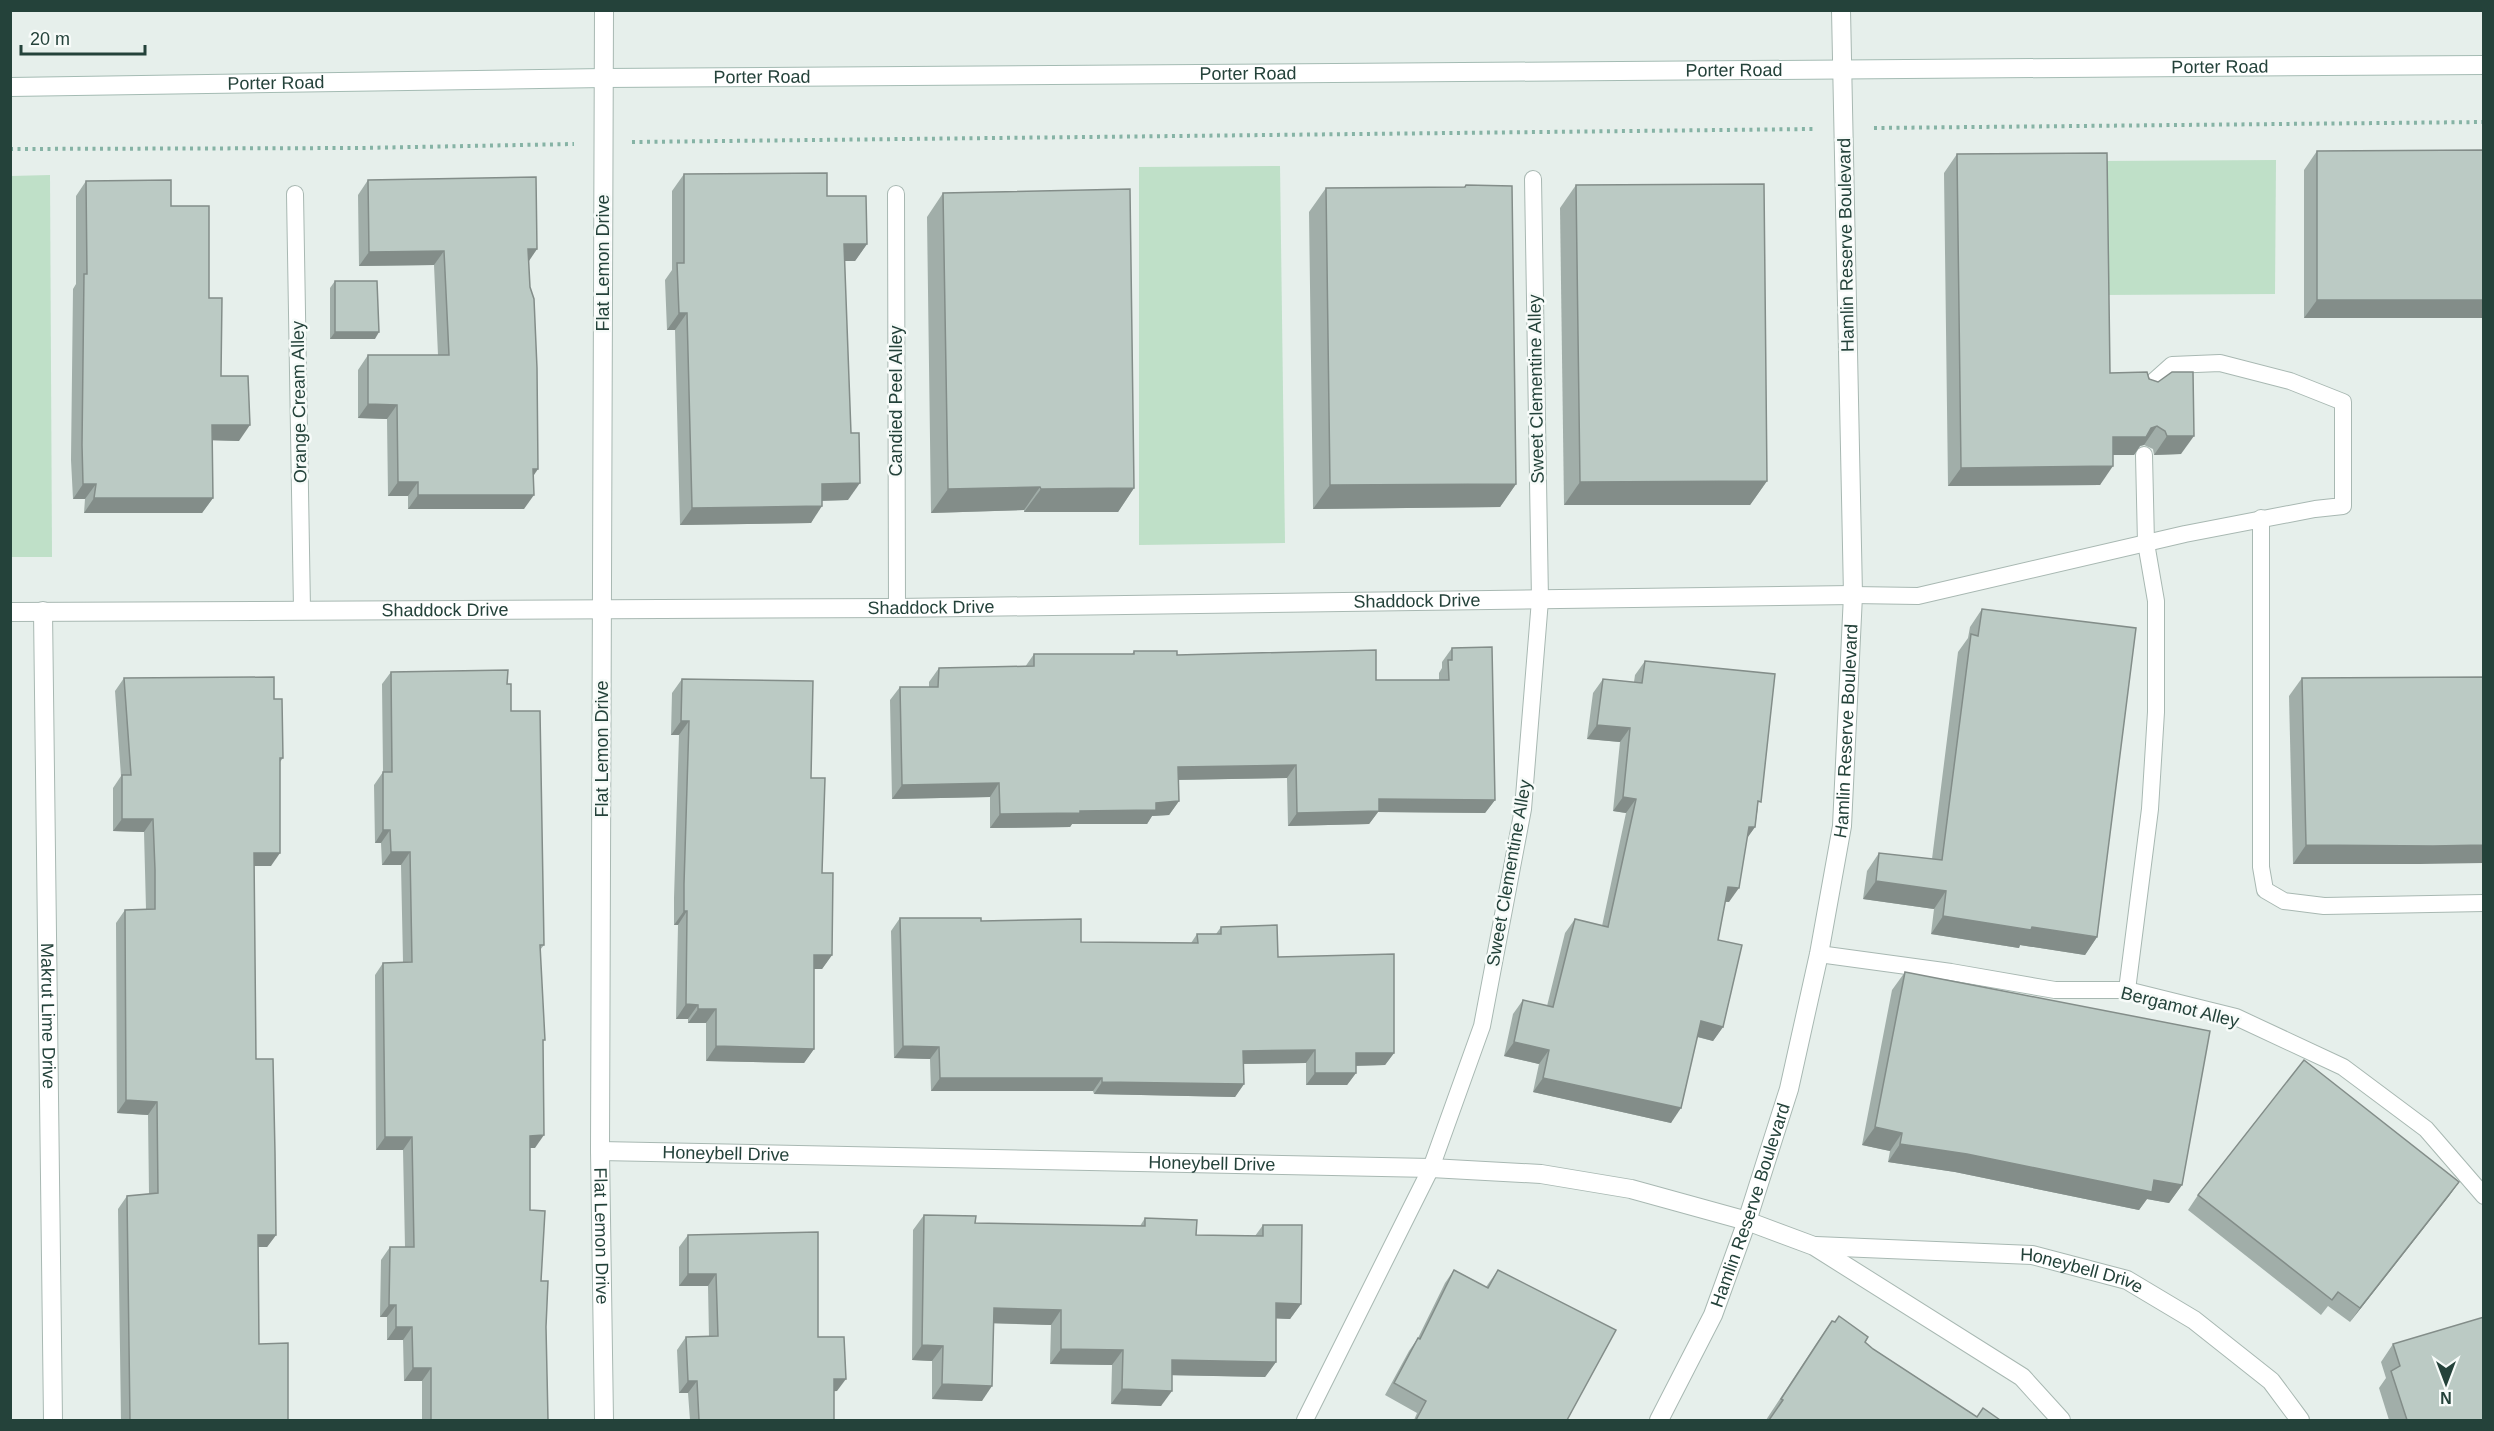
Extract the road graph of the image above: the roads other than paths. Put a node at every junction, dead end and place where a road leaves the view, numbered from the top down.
1 (603, 10) edge
2 (1841, 10) edge
3 (2484, 65) edge
4 (1842, 69) junction
5 (603, 78) junction
6 (10, 87) edge
7 (1533, 179) dead end
8 (296, 194) dead end
9 (896, 194) dead end
10 (2144, 390) edge
11 (2144, 455) edge
12 (2261, 518) junction
13 (2146, 543) junction
14 (1853, 595) junction
15 (1540, 600) junction
16 (603, 608) junction
17 (897, 608) junction
18 (302, 609) junction
19 (43, 611) junction
20 (10, 612) edge
21 (2484, 903) edge
22 (1819, 954) junction
23 (2127, 990) junction
24 (600, 1151) junction
25 (1431, 1168) junction
26 (2484, 1196) edge
27 (1747, 1221) junction
28 (1814, 1246) junction
29 (53, 1420) edge
30 (604, 1420) edge
31 (1305, 1420) edge
32 (1659, 1420) edge
33 (2061, 1420) edge
34 (2300, 1420) edge

1 - 5 street, Flat Lemon Drive
2 - 4 street, Hamlin Reserve Boulevard
3 - 4 street, Porter Road
4 - 5 street, Porter Road
4 - 14 street, Hamlin Reserve Boulevard
5 - 6 street, Porter Road
5 - 16 street, Flat Lemon Drive
7 - 15 lane, Sweet Clementine Alley
8 - 18 lane, Orange Cream Alley
9 - 17 lane, Candied Peel Alley
10 - 12 lane
11 - 13 lane
12 - 13 lane
12 - 21 lane
13 - 14 lane
13 - 23 lane
14 - 15 street, Shaddock Drive
14 - 22 street, Hamlin Reserve Boulevard
15 - 17 street, Shaddock Drive
15 - 25 lane, Sweet Clementine Alley
16 - 17 street, Shaddock Drive
16 - 18 street, Shaddock Drive
16 - 24 street, Flat Lemon Drive
18 - 19 street, Shaddock Drive
19 - 20 street, Shaddock Drive
19 - 29 street, Makrut Lime Drive
22 - 23 lane, Bergamot Alley
22 - 27 street, Hamlin Reserve Boulevard
23 - 26 lane, Bergamot Alley
24 - 25 street, Honeybell Drive
24 - 30 street, Flat Lemon Drive
25 - 27 street, Honeybell Drive
25 - 31 lane, Sweet Clementine Alley
27 - 28 street, Honeybell Drive
27 - 32 street, Hamlin Reserve Boulevard
28 - 33 street, Honeybell Drive
28 - 34 street, Honeybell Drive

